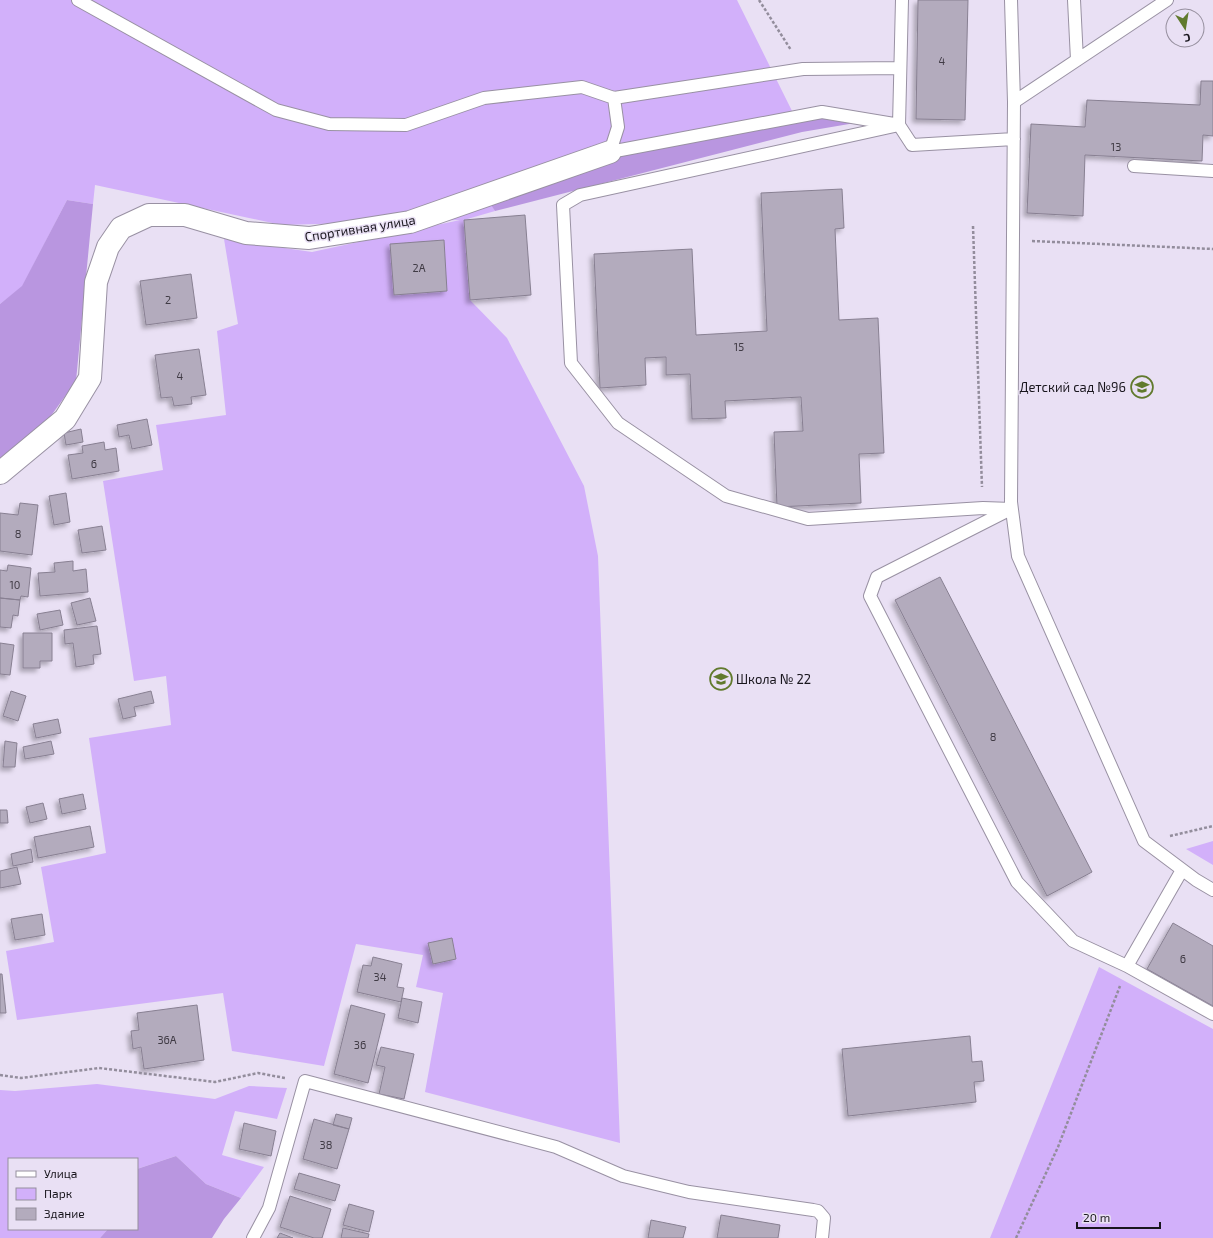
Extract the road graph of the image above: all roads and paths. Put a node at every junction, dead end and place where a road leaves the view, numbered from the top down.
1 (78, 0) edge
2 (759, 0) edge
3 (902, 0) edge
4 (1012, 0) edge
5 (1074, 0) edge
6 (1167, 0) edge
7 (1077, 60) junction
8 (899, 68) junction
9 (803, 69) junction
10 (614, 98) junction
11 (1014, 102) junction
12 (899, 125) junction
13 (1014, 139) junction
14 (610, 152) junction
15 (1134, 166) dead end
16 (1213, 171) edge
17 (973, 226) dead end
18 (1012, 240) junction
19 (1213, 249) edge
20 (0, 472) edge
21 (983, 508) junction
22 (1012, 509) junction
23 (1213, 826) edge
24 (1144, 841) junction
25 (1182, 870) junction
26 (1213, 890) edge
27 (1127, 966) junction
28 (1213, 1014) edge
29 (0, 1075) edge
30 (305, 1081) junction
31 (253, 1238) edge
32 (822, 1238) edge
33 (1016, 1238) edge

1 - 10 lane
2 - 9 path
3 - 8 lane
4 - 11 lane
5 - 7 lane
6 - 7 lane
7 - 11 lane
8 - 9 lane
8 - 12 lane
9 - 10 lane
10 - 14 lane
11 - 13 lane
12 - 13 lane
12 - 14 lane
12 - 21 lane
13 - 18 lane
14 - 20 street, Спортивная улица
15 - 16 lane
17 - 21 path
18 - 19 path
18 - 22 lane
21 - 22 lane
22 - 24 lane
22 - 27 lane
23 - 24 path
24 - 25 lane
25 - 26 lane
25 - 27 lane
27 - 28 lane
27 - 33 path
29 - 30 path
30 - 31 lane
30 - 32 lane

